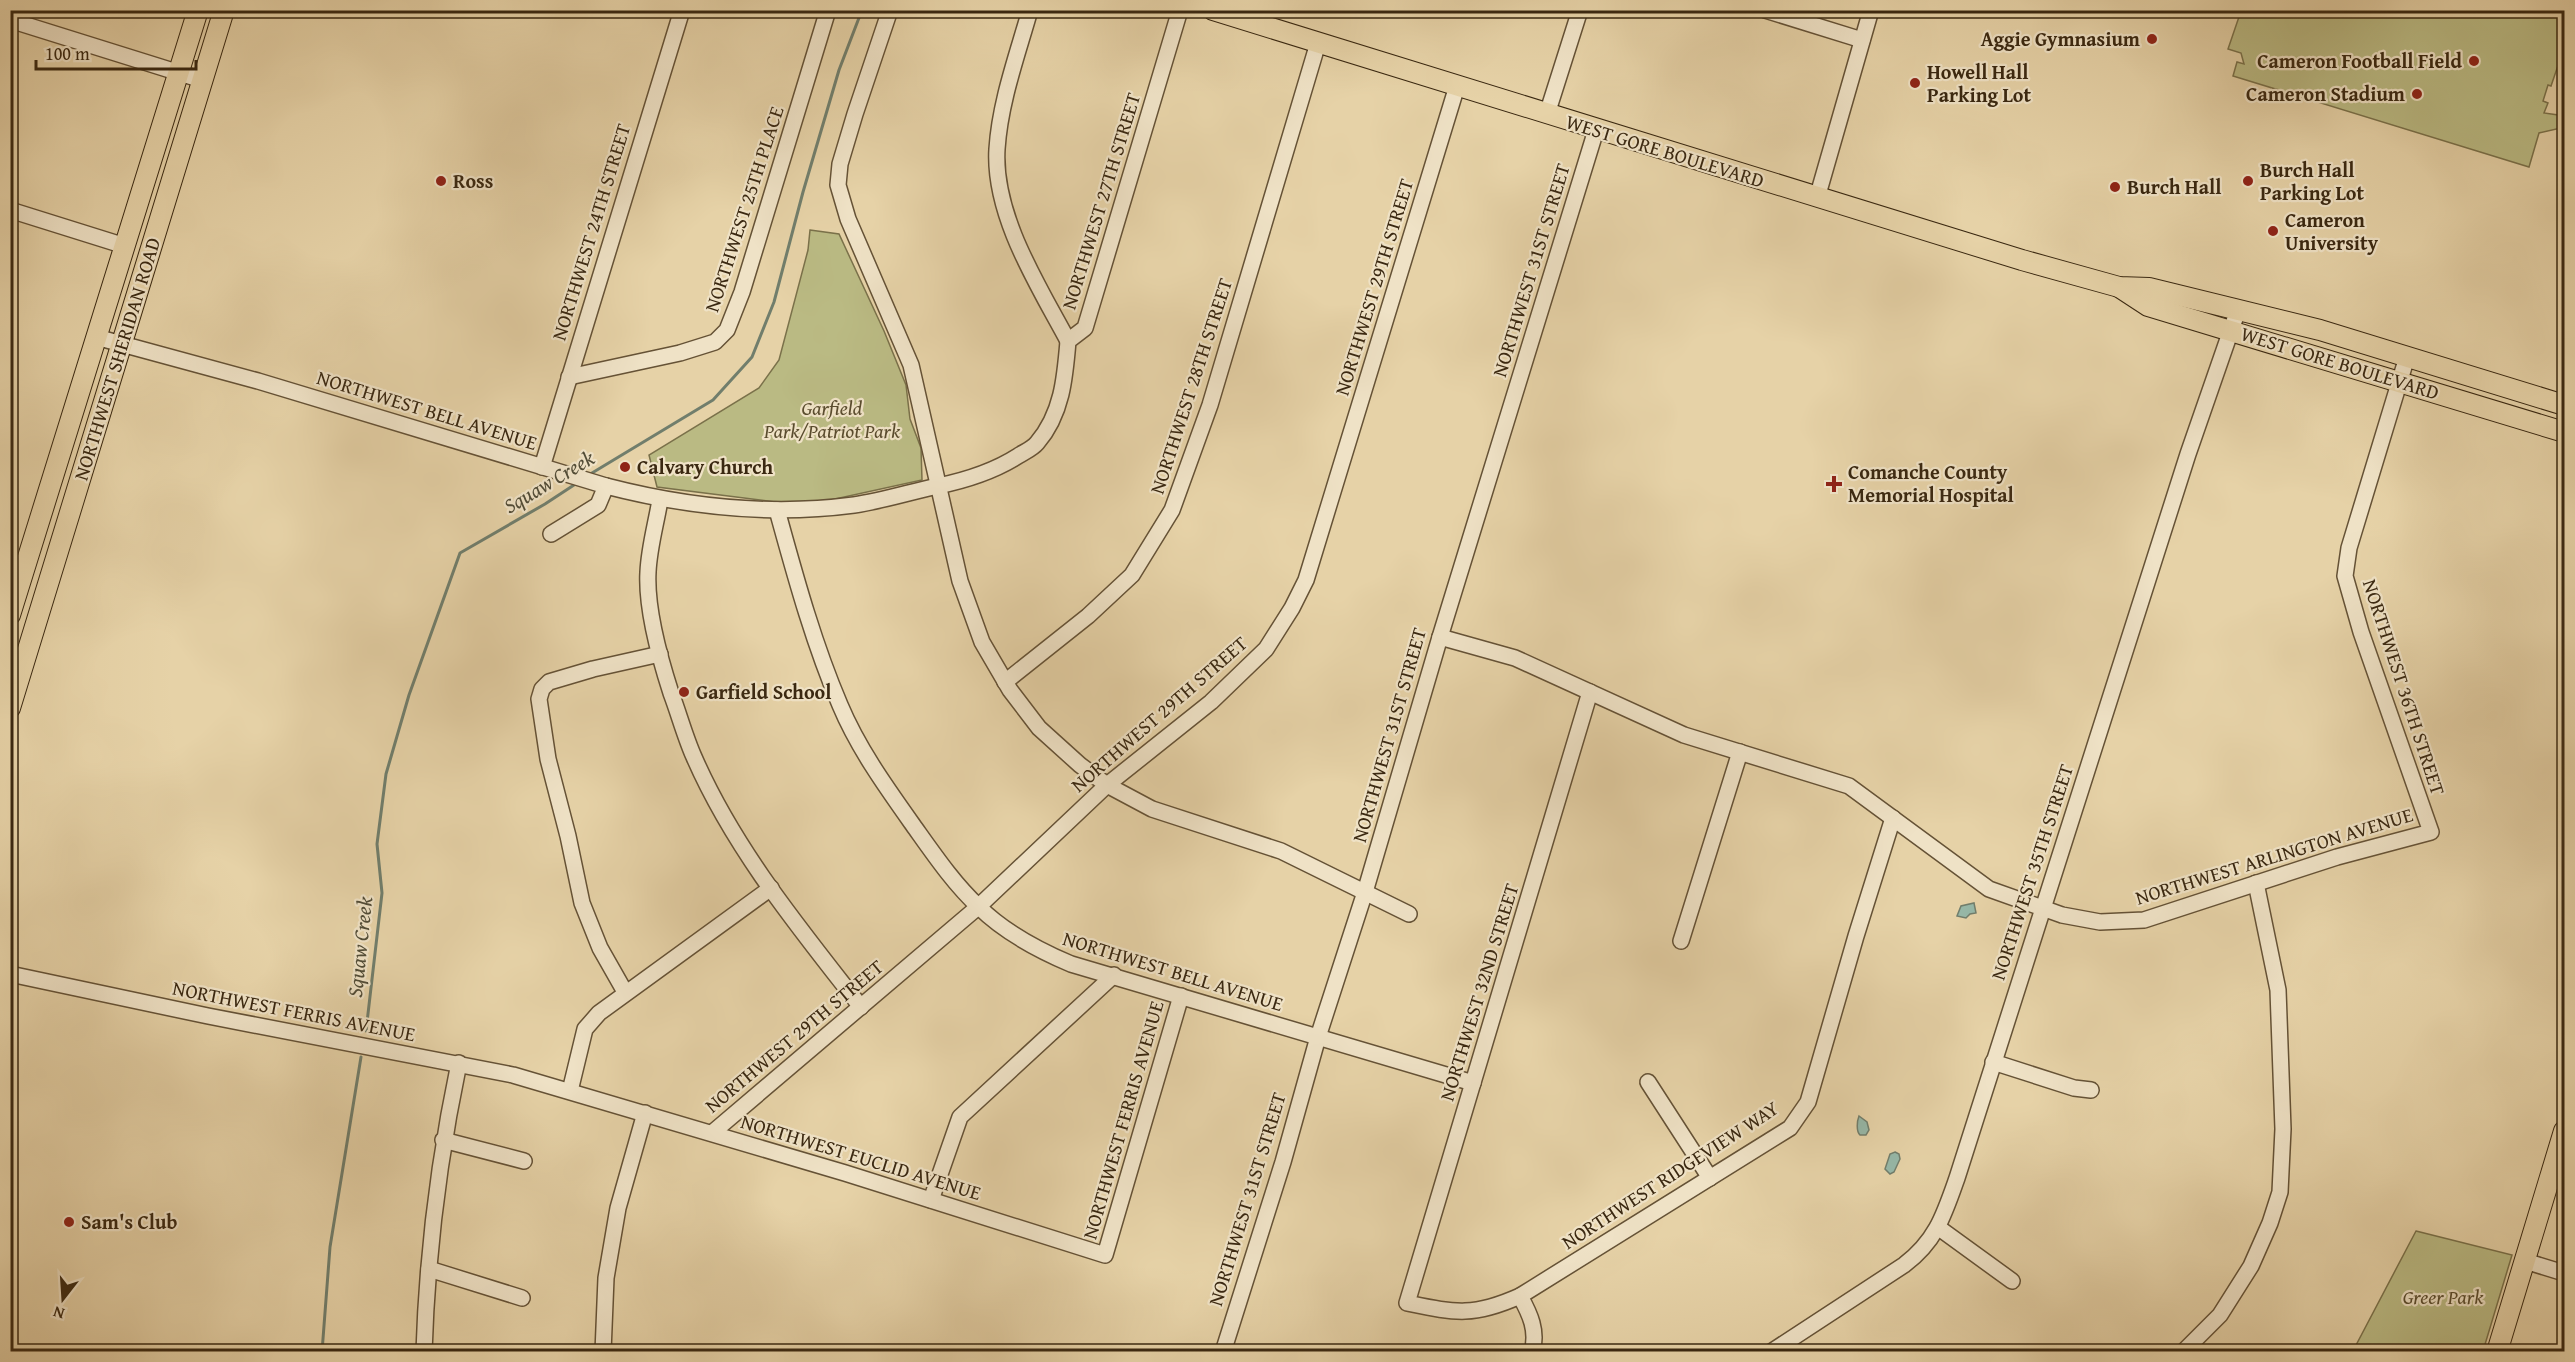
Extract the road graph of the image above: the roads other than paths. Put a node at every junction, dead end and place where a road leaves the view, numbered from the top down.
1 (198, 10) edge
2 (224, 10) edge
3 (682, 10) edge
4 (828, 10) edge
5 (890, 10) edge
6 (1030, 10) edge
7 (1180, 10) edge
8 (1214, 10) edge
9 (1580, 10) edge
10 (1765, 10) edge
11 (1871, 10) edge
12 (1248, 16) edge
13 (10, 20) edge
14 (1862, 40) junction
15 (1318, 43) junction
16 (179, 73) junction
17 (202, 80) junction
18 (1457, 86) junction
19 (1547, 114) junction
20 (1596, 130) junction
21 (1817, 198) junction
22 (10, 210) edge
23 (125, 246) junction
24 (2118, 287) junction
25 (2238, 310) junction
26 (2231, 330) junction
27 (96, 337) junction
28 (1068, 341) junction
29 (122, 343) junction
30 (2407, 357) junction
31 (569, 377) junction
32 (2400, 381) junction
33 (2565, 405) edge
34 (2565, 432) edge
35 (542, 467) junction
36 (601, 485) junction
37 (940, 486) junction
38 (660, 500) junction
39 (777, 510) junction
40 (551, 534) dead end
41 (12, 602) edge
42 (41, 605) junction
43 (1440, 637) junction
44 (660, 654) junction
45 (1005, 682) junction
46 (1590, 692) junction
47 (10, 708) edge
48 (1740, 752) junction
49 (1107, 785) junction
50 (1893, 818) junction
51 (2431, 832) joint
52 (2256, 884) junction
53 (771, 888) junction
54 (1365, 892) junction
55 (978, 907) junction
56 (2043, 908) junction
57 (1409, 914) dead end
58 (1682, 941) dead end
59 (10, 974) edge
60 (1114, 975) junction
61 (625, 992) junction
62 (1181, 996) junction
63 (861, 1007) junction
64 (1318, 1037) junction
65 (1993, 1062) junction
66 (459, 1063) junction
67 (1648, 1082) dead end
68 (1473, 1083) junction
69 (570, 1090) junction
70 (2091, 1090) dead end
71 (645, 1113) junction
72 (2565, 1131) edge
73 (712, 1133) junction
74 (443, 1140) junction
75 (524, 1161) dead end
76 (1710, 1178) junction
77 (932, 1200) junction
78 (1939, 1228) junction
79 (1105, 1255) joint
80 (2525, 1261) junction
81 (429, 1269) junction
82 (2565, 1273) edge
83 (2012, 1281) dead end
84 (1520, 1296) junction
85 (522, 1298) dead end
86 (1407, 1303) joint
87 (424, 1352) edge
88 (603, 1352) edge
89 (1222, 1352) edge
90 (1532, 1352) edge
91 (1771, 1352) edge
92 (2183, 1352) edge
93 (2497, 1352) edge

1 - 16 main road, NORTHWEST SHERIDAN ROAD
2 - 17 main road, NORTHWEST SHERIDAN ROAD
3 - 31 street, NORTHWEST 24TH STREET
4 - 31 street, NORTHWEST 25TH PLACE
5 - 37 street
6 - 28 street
7 - 28 street, NORTHWEST 27TH STREET
8 - 12 main road, WEST GORE BOULEVARD
9 - 19 street
10 - 14 street
11 - 14 street
12 - 15 main road, WEST GORE BOULEVARD
13 - 16 street
14 - 21 street
15 - 18 main road, WEST GORE BOULEVARD
15 - 45 street, NORTHWEST 28TH STREET
16 - 17 street
16 - 23 main road, NORTHWEST SHERIDAN ROAD
17 - 29 main road, NORTHWEST SHERIDAN ROAD
18 - 19 main road, WEST GORE BOULEVARD
18 - 49 street, NORTHWEST 29TH STREET
19 - 20 main road, WEST GORE BOULEVARD
20 - 21 main road, WEST GORE BOULEVARD
20 - 43 street, NORTHWEST 31ST STREET
21 - 24 main road, WEST GORE BOULEVARD
22 - 23 street
23 - 27 main road, NORTHWEST SHERIDAN ROAD
24 - 25 main road, WEST GORE BOULEVARD
24 - 26 main road, WEST GORE BOULEVARD
25 - 26 street, NORTHWEST 35TH STREET
25 - 30 main road, WEST GORE BOULEVARD
26 - 32 main road, WEST GORE BOULEVARD
26 - 56 street, NORTHWEST 35TH STREET
27 - 29 street, NORTHWEST BELL AVENUE
27 - 41 main road, NORTHWEST SHERIDAN ROAD
28 - 37 street
29 - 35 street, NORTHWEST BELL AVENUE
29 - 42 main road, NORTHWEST SHERIDAN ROAD
30 - 32 street, NORTHWEST 36TH STREET
30 - 33 main road, WEST GORE BOULEVARD
31 - 35 street, NORTHWEST 24TH STREET
32 - 34 main road, WEST GORE BOULEVARD
32 - 51 street, NORTHWEST 36TH STREET
35 - 36 street, NORTHWEST BELL AVENUE
36 - 38 street, NORTHWEST BELL AVENUE
36 - 40 street
37 - 39 street
37 - 45 street
38 - 39 street, NORTHWEST BELL AVENUE
38 - 44 street
39 - 55 street, NORTHWEST BELL AVENUE
41 - 42 street
42 - 47 main road, NORTHWEST SHERIDAN ROAD
43 - 46 street, NORTHWEST ARLINGTON AVENUE
43 - 54 street, NORTHWEST 31ST STREET
44 - 53 street
44 - 61 street
45 - 49 street
46 - 48 street, NORTHWEST ARLINGTON AVENUE
46 - 68 street, NORTHWEST 32ND STREET
48 - 50 street, NORTHWEST ARLINGTON AVENUE
48 - 58 street
49 - 54 street
49 - 55 street, NORTHWEST 29TH STREET
50 - 56 street, NORTHWEST ARLINGTON AVENUE
50 - 76 street, NORTHWEST RIDGEVIEW WAY
51 - 52 street, NORTHWEST ARLINGTON AVENUE
52 - 56 street, NORTHWEST ARLINGTON AVENUE
52 - 92 street
53 - 61 street
53 - 63 street
54 - 57 street
54 - 64 street, NORTHWEST 31ST STREET
55 - 60 street, NORTHWEST BELL AVENUE
55 - 63 street, NORTHWEST 29TH STREET
56 - 65 street, NORTHWEST 35TH STREET
59 - 66 street, NORTHWEST FERRIS AVENUE
60 - 62 street, NORTHWEST BELL AVENUE
60 - 77 street
61 - 69 street
62 - 64 street, NORTHWEST BELL AVENUE
62 - 79 street, NORTHWEST FERRIS AVENUE
63 - 73 street, NORTHWEST 29TH STREET
64 - 68 street, NORTHWEST BELL AVENUE
64 - 89 street, NORTHWEST 31ST STREET
65 - 70 street
65 - 78 street, NORTHWEST 35TH STREET
66 - 69 street, NORTHWEST FERRIS AVENUE
66 - 74 street
67 - 76 street
68 - 86 street, NORTHWEST 32ND STREET
69 - 71 street, NORTHWEST EUCLID AVENUE
71 - 73 street, NORTHWEST EUCLID AVENUE
71 - 88 street
72 - 80 main road
73 - 77 street, NORTHWEST EUCLID AVENUE
74 - 75 street
74 - 81 street
76 - 84 street, NORTHWEST RIDGEVIEW WAY
77 - 79 street, NORTHWEST EUCLID AVENUE
78 - 83 street
78 - 91 street, NORTHWEST 35TH STREET
80 - 82 street
80 - 93 main road
81 - 85 street
81 - 87 street
84 - 86 street, NORTHWEST RIDGEVIEW WAY
84 - 90 street

